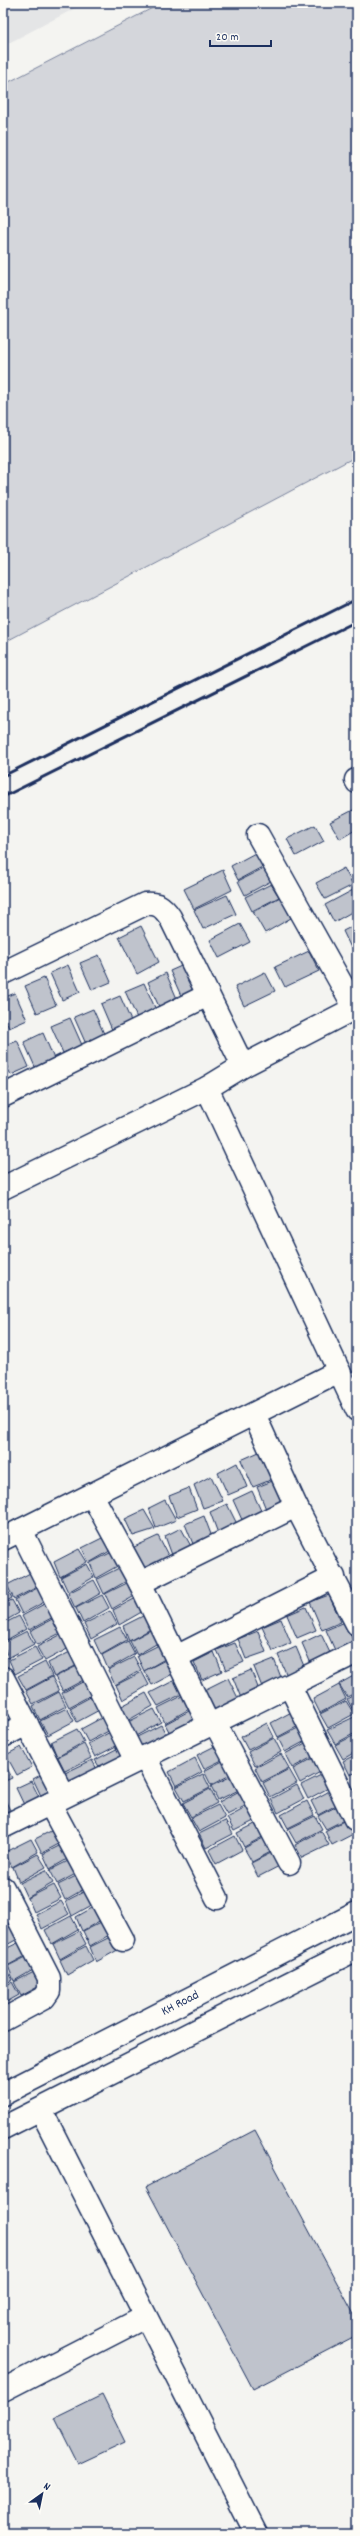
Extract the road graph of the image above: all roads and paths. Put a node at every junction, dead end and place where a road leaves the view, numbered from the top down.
1 (258, 835) dead end
2 (3, 974) edge
3 (208, 995) junction
4 (356, 1007) edge
5 (243, 1066) junction
6 (207, 1088) junction
7 (3, 1096) edge
8 (3, 1188) edge
9 (339, 1371) junction
10 (357, 1410) edge
11 (254, 1414) junction
12 (92, 1495) junction
13 (296, 1506) junction
14 (12, 1535) edge
15 (334, 1577) junction
16 (140, 1583) junction
17 (357, 1624) edge
18 (357, 1652) edge
19 (176, 1657) junction
20 (3, 1678) edge
21 (290, 1686) junction
22 (27, 1724) junction
23 (212, 1724) junction
24 (3, 1736) edge
25 (140, 1759) junction
26 (57, 1800) junction
27 (355, 1819) dead end
28 (3, 1827) edge
29 (289, 1863) dead end
30 (3, 1888) edge
31 (217, 1898) dead end
32 (357, 1913) edge
33 (123, 1940) dead end
34 (357, 1949) edge
35 (3, 2020) edge
36 (3, 2094) edge
37 (41, 2110) junction
38 (3, 2128) edge
39 (145, 2317) junction
40 (3, 2390) edge
41 (256, 2533) edge

1 - 4 street
2 - 3 street
3 - 5 street
3 - 7 street
4 - 5 street
5 - 6 street
6 - 8 street
6 - 9 street
9 - 10 street
9 - 11 street
11 - 12 street
11 - 13 street
12 - 14 street
12 - 16 street
13 - 15 street
13 - 16 street
14 - 25 street
15 - 17 street
15 - 19 street
16 - 19 street
18 - 21 street
19 - 23 street
20 - 22 street
21 - 23 street
21 - 27 street
22 - 24 street
22 - 26 street
23 - 25 street
23 - 29 street
25 - 26 street
25 - 31 street
26 - 28 street
26 - 33 street
30 - 35 street
32 - 36 street, KH Road
34 - 37 street
37 - 38 street
37 - 39 street
39 - 40 street
39 - 41 street

